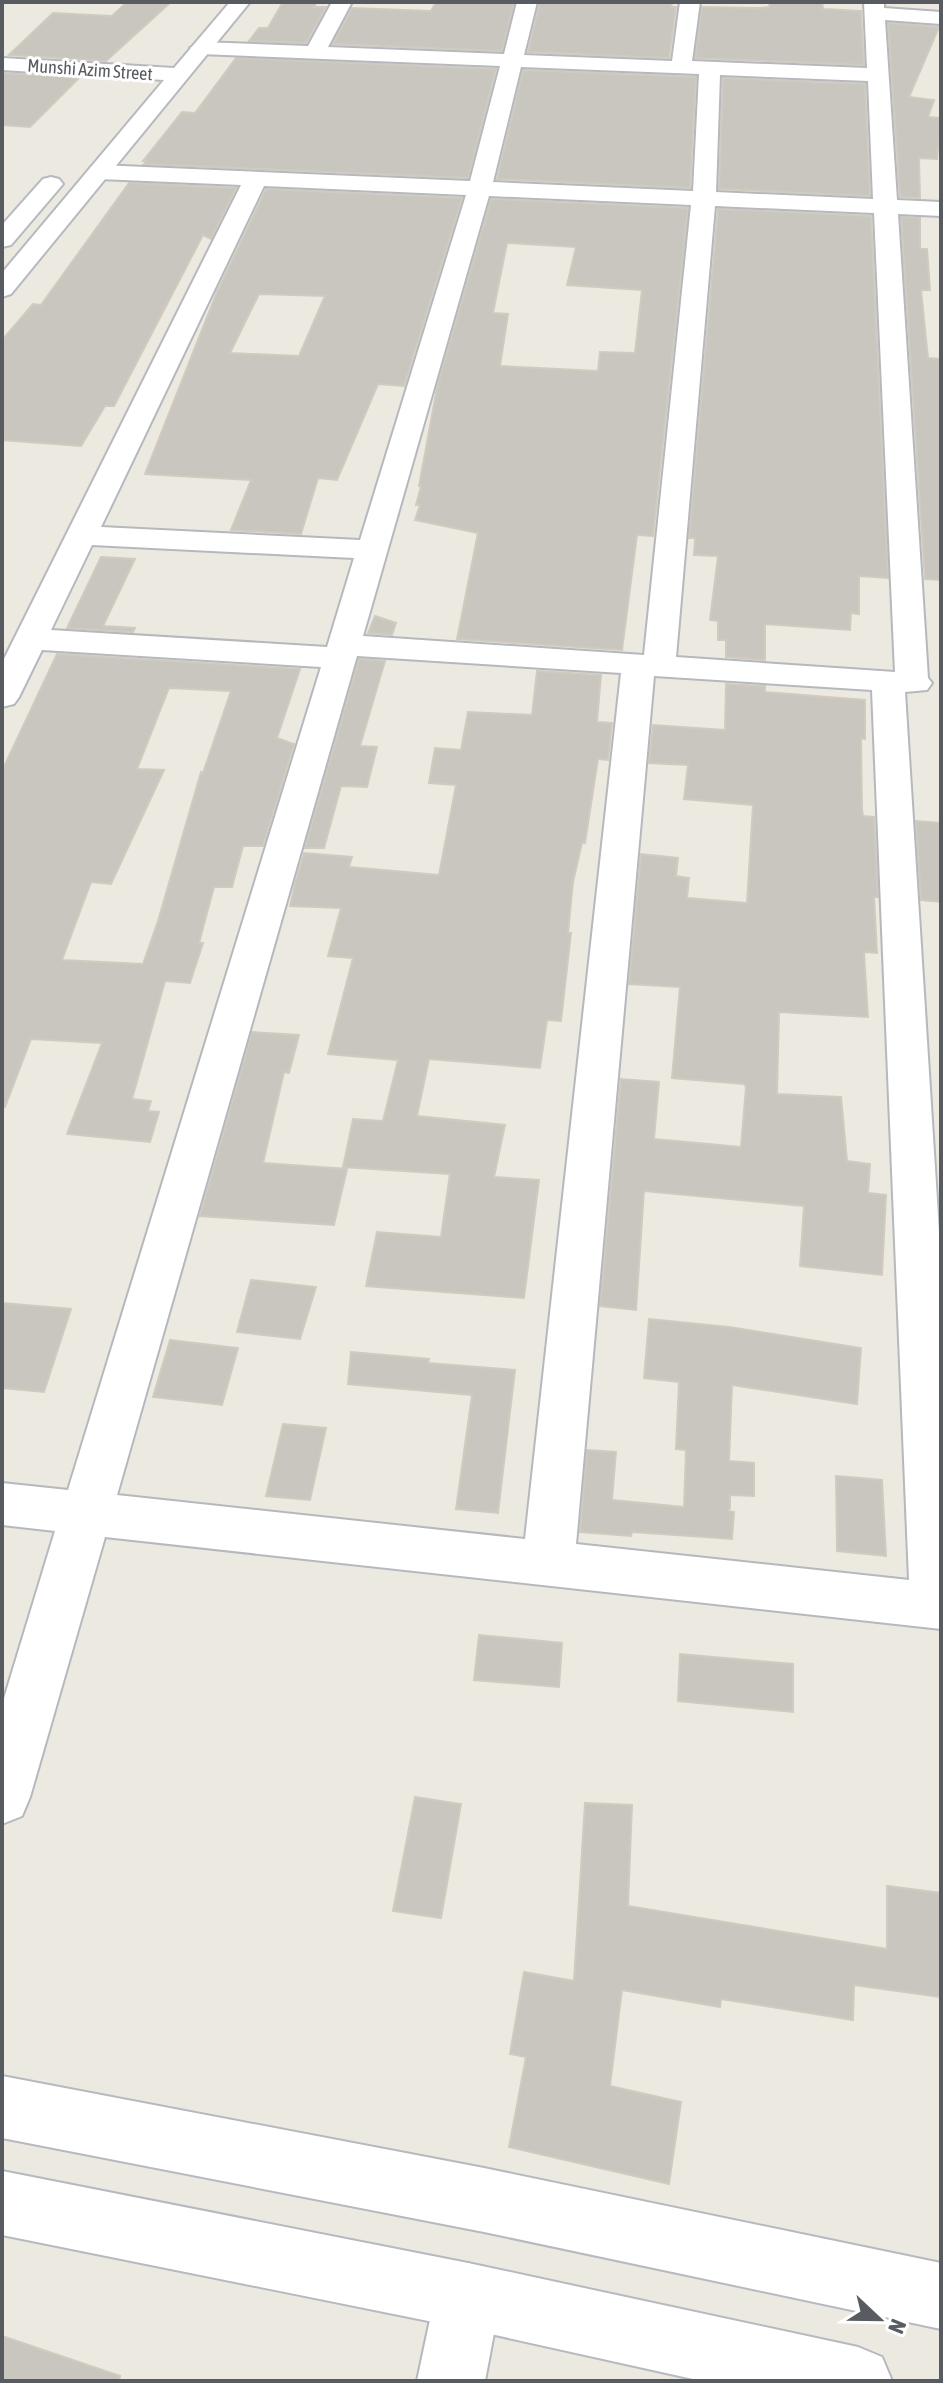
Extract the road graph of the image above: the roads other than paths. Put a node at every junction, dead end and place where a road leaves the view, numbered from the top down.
1 (240, 2) edge
2 (342, 2) edge
3 (527, 2) edge
4 (690, 2) edge
5 (874, 8) edge
6 (941, 18) edge
7 (200, 48) junction
8 (315, 52) junction
9 (165, 53) dead end
10 (513, 60) junction
11 (2, 64) edge
12 (681, 67) junction
13 (710, 68) junction
14 (877, 75) junction
15 (2, 81) edge
16 (140, 81) junction
17 (172, 84) junction
18 (65, 168) dead end
19 (99, 172) junction
20 (256, 179) junction
21 (480, 187) junction
22 (704, 198) junction
23 (884, 206) junction
24 (941, 209) edge
25 (2, 240) edge
26 (2, 289) edge
27 (81, 535) junction
28 (373, 550) junction
29 (30, 639) junction
30 (342, 652) junction
31 (648, 665) junction
32 (913, 683) edge
33 (2, 697) edge
34 (2, 1504) edge
35 (87, 1513) junction
36 (548, 1563) junction
37 (938, 1606) edge
38 (2, 1797) edge
39 (2, 2107) edge
40 (2, 2203) edge
41 (468, 2296) junction
42 (941, 2296) edge
43 (451, 2381) edge
44 (858, 2381) edge

1 - 7 street
2 - 8 street
3 - 10 street
4 - 12 street
5 - 6 street
5 - 14 street
7 - 8 street
7 - 17 street
8 - 10 street
9 - 16 street
10 - 12 street
10 - 21 street
11 - 16 street, Munshi Azim Street
12 - 13 street
13 - 14 street
13 - 22 street
14 - 23 street
15 - 16 street, Munshi Azim Street
16 - 17 street, Munshi Azim Street
17 - 19 street
18 - 25 street
19 - 20 street
19 - 26 street
20 - 21 street
20 - 27 street
21 - 22 street
21 - 28 street
22 - 23 street
22 - 31 street
23 - 24 street
23 - 32 street
27 - 28 street
27 - 29 street
28 - 30 street
29 - 30 street
29 - 33 street
30 - 31 street
30 - 35 street
31 - 32 street
31 - 36 street
32 - 37 street
34 - 35 street
35 - 36 street
35 - 38 street
36 - 37 street
39 - 42 street
40 - 41 street
41 - 43 street
41 - 44 street

